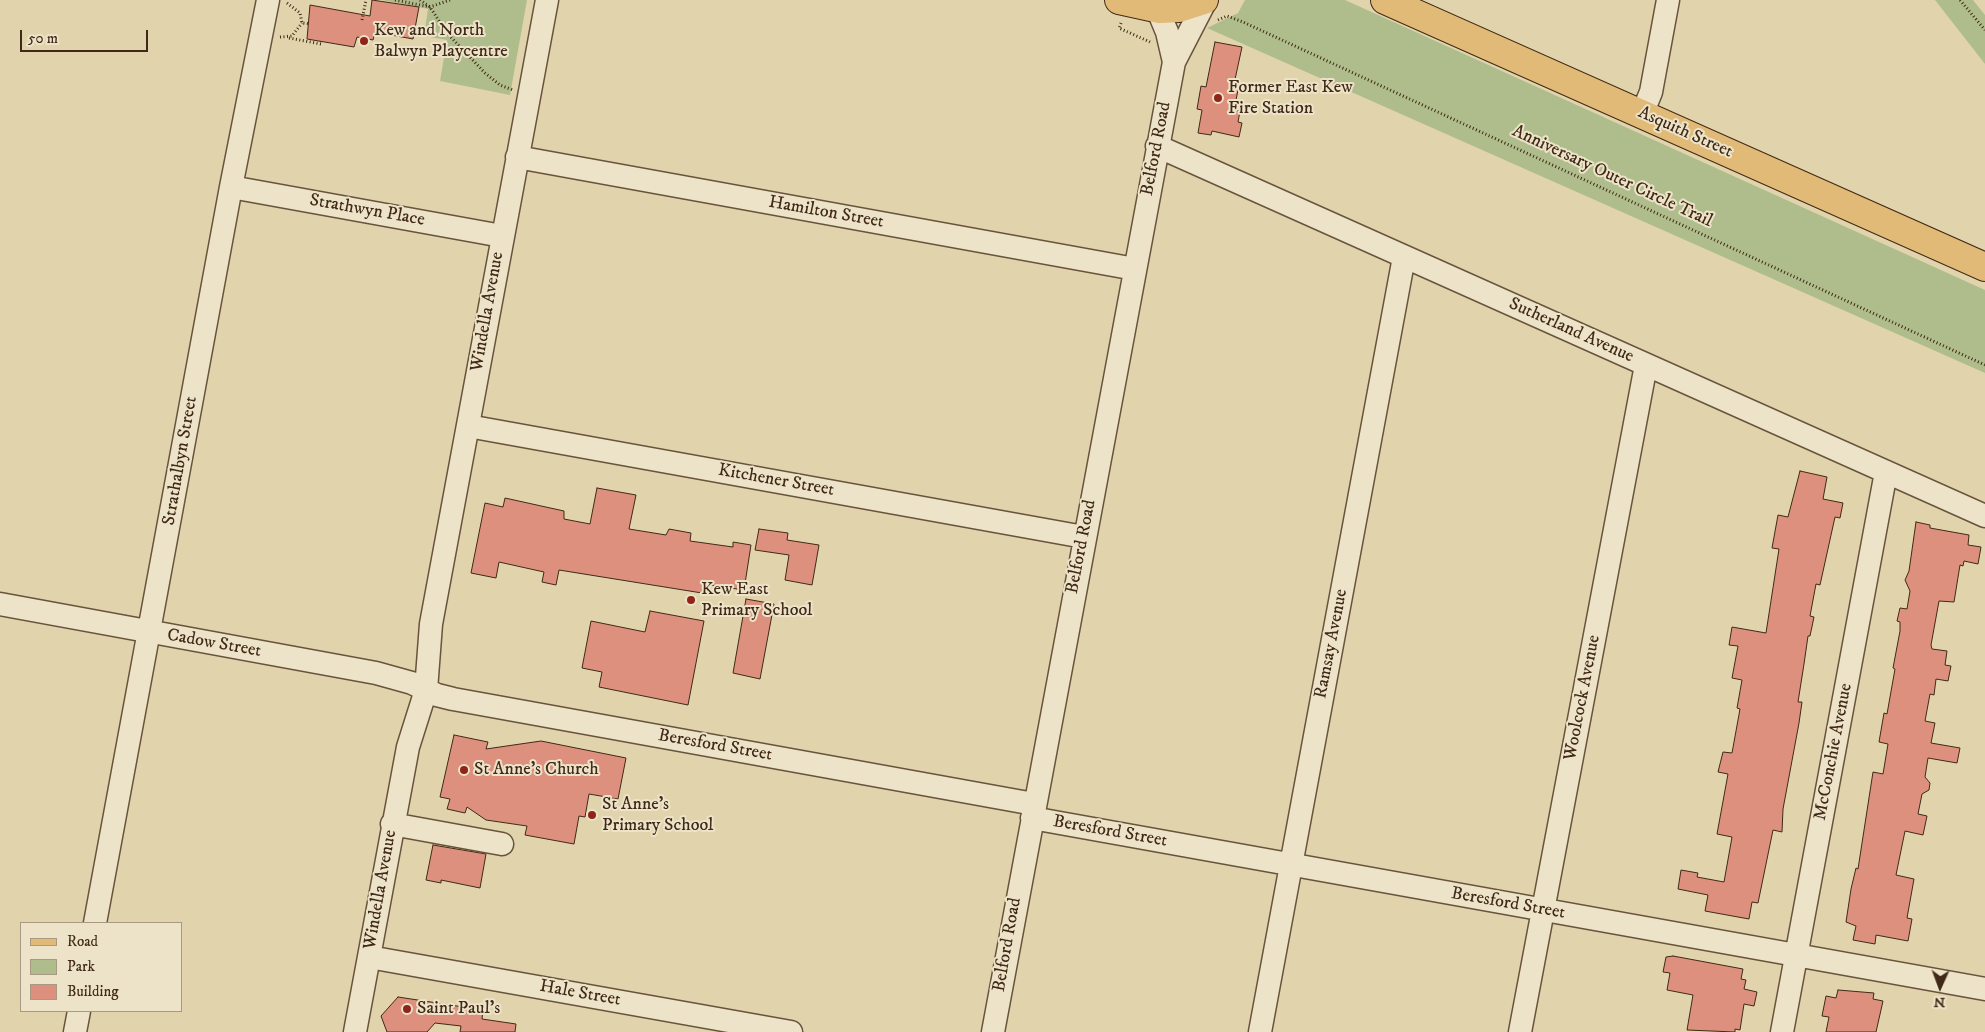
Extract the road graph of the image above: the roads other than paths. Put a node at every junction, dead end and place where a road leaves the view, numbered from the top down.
1 (547, 0) edge
2 (1119, 0) edge
3 (1205, 0) edge
4 (1384, 0) edge
5 (1668, 0) edge
6 (1155, 5) edge
7 (276, 6) edge
8 (1174, 62) junction
9 (1642, 114) junction
10 (1157, 146) junction
11 (517, 157) junction
12 (231, 187) junction
13 (502, 236) junction
14 (1404, 257) junction
15 (1985, 267) edge
16 (1135, 269) junction
17 (1646, 365) junction
18 (468, 426) junction
19 (1886, 472) junction
20 (1985, 516) edge
21 (1084, 537) junction
22 (0, 604) edge
23 (150, 632) junction
24 (419, 686) junction
25 (1033, 811) junction
26 (392, 824) junction
27 (502, 844) dead end
28 (1291, 865) junction
29 (1543, 910) junction
30 (95, 922) edge
31 (1796, 955) junction
32 (368, 957) junction
33 (1985, 989) edge
34 (79, 1012) edge
35 (75, 1032) edge
36 (354, 1032) edge
37 (791, 1032) edge
38 (992, 1032) edge
39 (1260, 1032) edge
40 (1520, 1032) edge
41 (1782, 1032) edge

1 - 11 street, Windella Avenue
2 - 6 main road
3 - 6 main road
3 - 8 street, Belford Road
4 - 9 main road, Asquith Street
5 - 9 street
6 - 8 street, Belford Road
7 - 12 street, Strathalbyn Street
8 - 10 street, Belford Road
9 - 15 main road, Asquith Street
10 - 14 street, Sutherland Avenue
10 - 16 street, Belford Road
11 - 13 street, Windella Avenue
11 - 16 street, Hamilton Street
12 - 13 street, Strathwyn Place
12 - 23 street, Strathalbyn Street
13 - 18 street, Windella Avenue
14 - 17 street, Sutherland Avenue
14 - 28 street, Ramsay Avenue
16 - 21 street, Belford Road
17 - 19 street, Sutherland Avenue
17 - 29 street, Woolcock Avenue
18 - 21 street, Kitchener Street
18 - 24 street, Windella Avenue
19 - 20 street, Sutherland Avenue
19 - 31 street, McConchie Avenue
21 - 25 street, Belford Road
22 - 23 street, Cadow Street
23 - 24 street, Cadow Street
23 - 30 street, Strathalbyn Street
24 - 25 street, Beresford Street
24 - 26 street, Windella Avenue
25 - 28 street, Beresford Street
25 - 38 street, Belford Road
26 - 27 street
26 - 32 street, Windella Avenue
28 - 29 street, Beresford Street
28 - 39 street, Ramsay Avenue
29 - 31 street, Beresford Street
29 - 40 street, Woolcock Avenue
31 - 33 street, Beresford Street
31 - 41 street, McConchie Avenue
32 - 36 street, Windella Avenue
32 - 37 street, Hale Street
34 - 35 street

